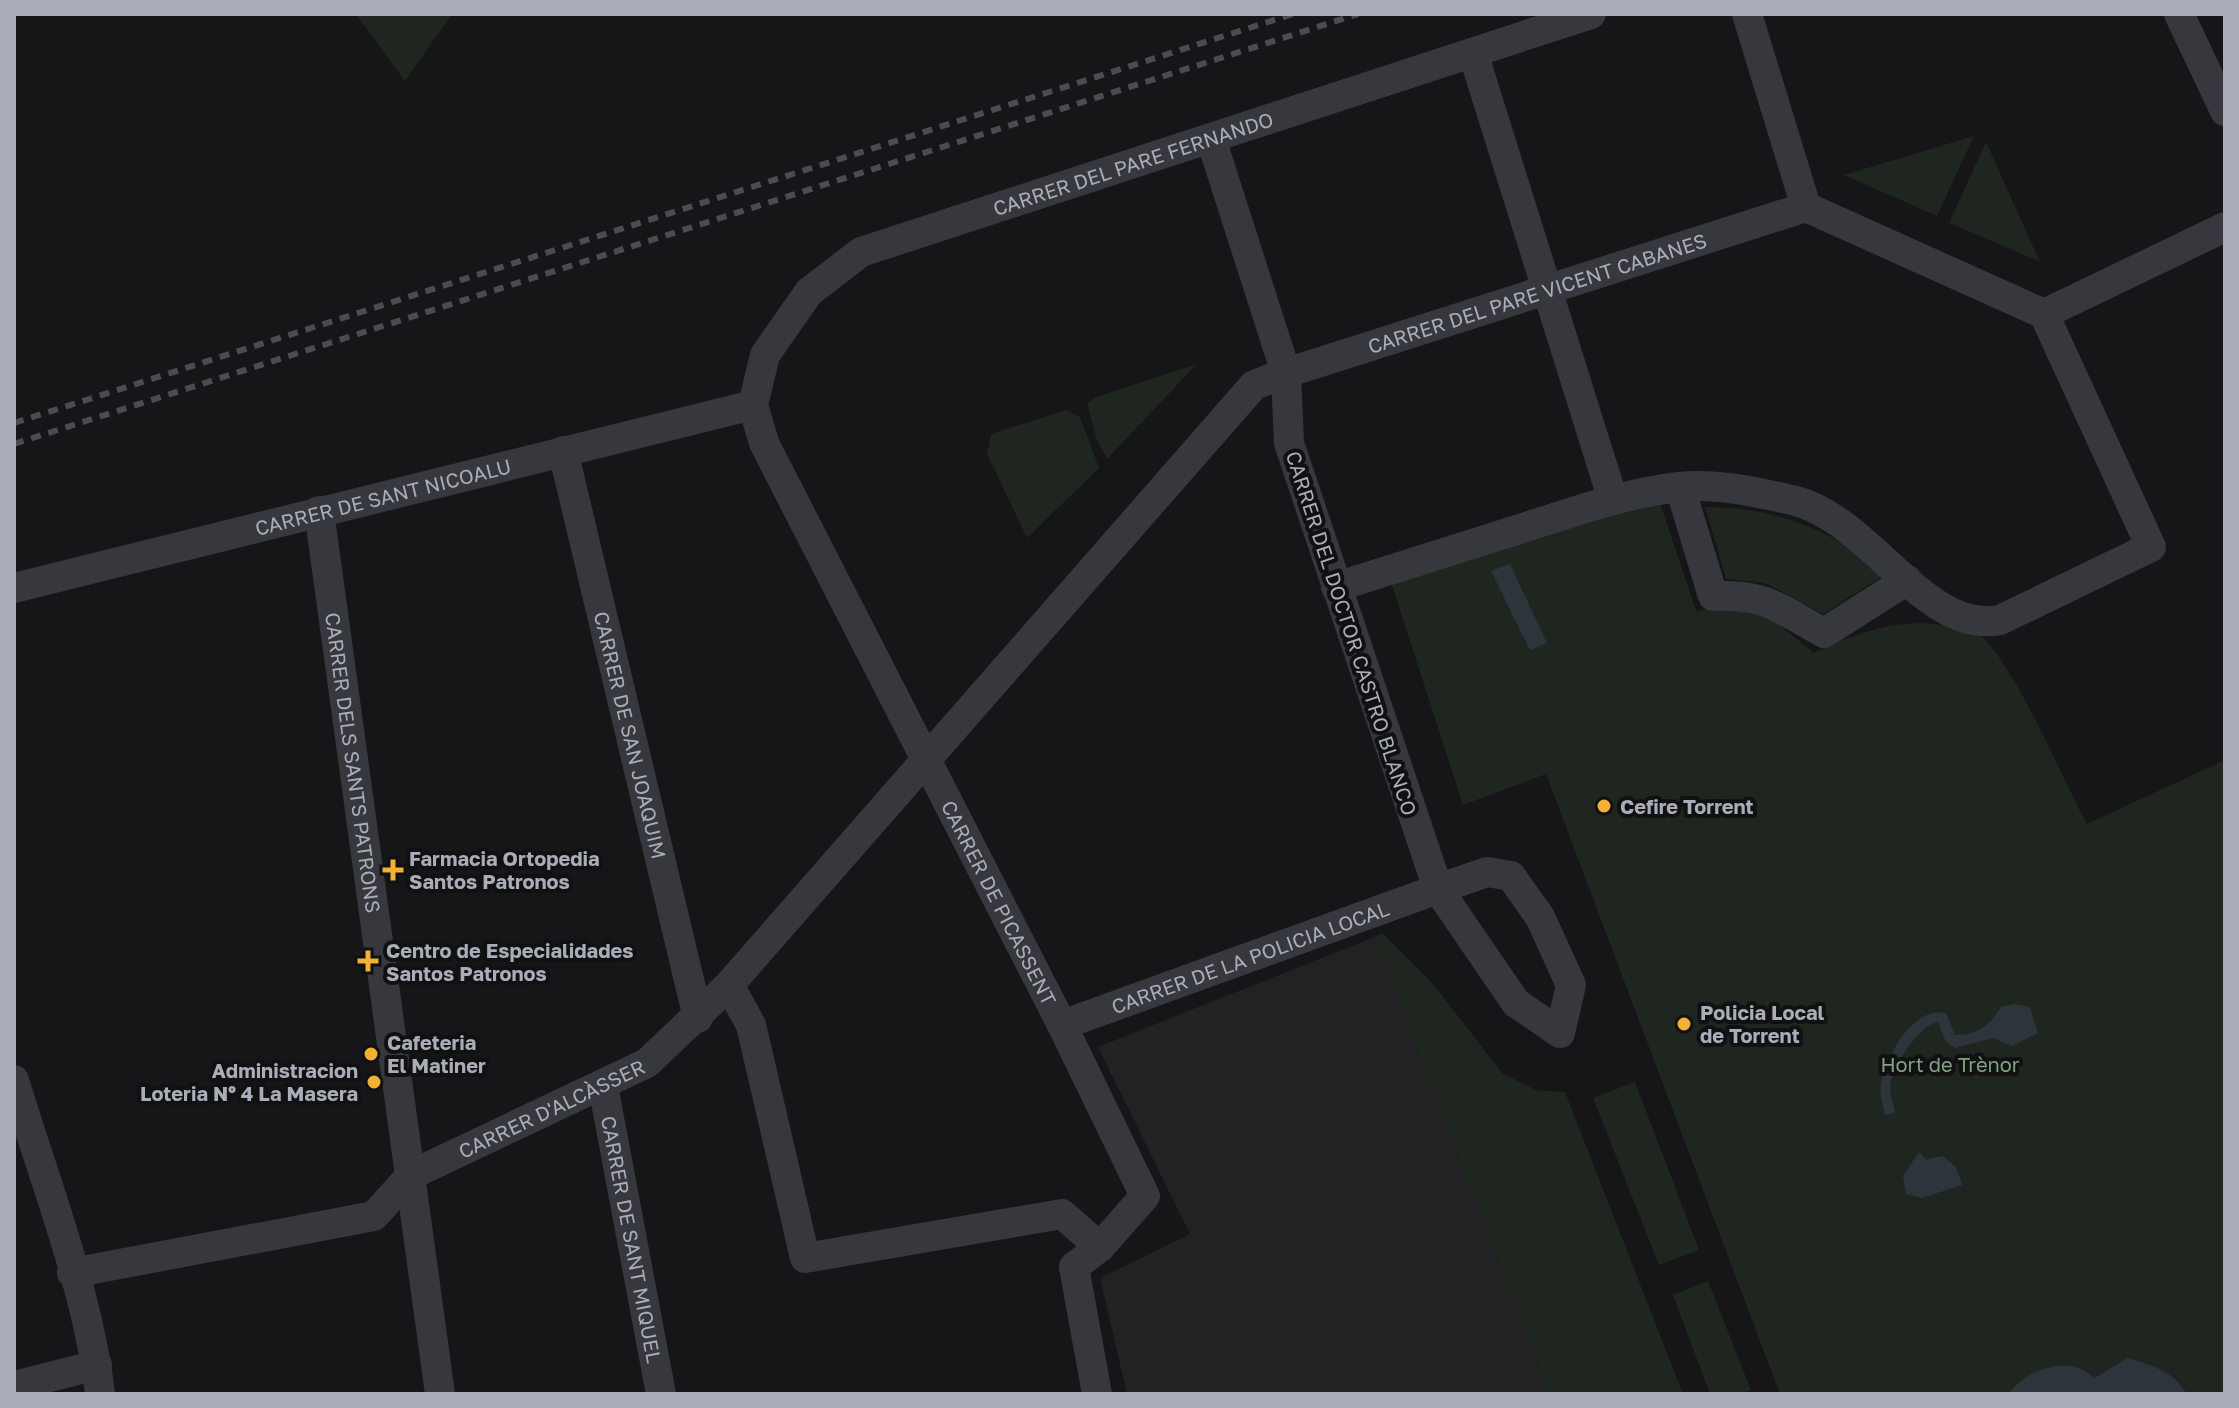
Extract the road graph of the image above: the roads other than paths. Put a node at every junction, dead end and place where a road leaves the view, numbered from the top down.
1 (1591, 14) edge
2 (1747, 14) edge
3 (2179, 14) edge
4 (1473, 53) junction
5 (2225, 111) edge
6 (1211, 139) junction
7 (1806, 207) junction
8 (2225, 227) edge
9 (1547, 291) junction
10 (2044, 314) junction
11 (1286, 373) junction
12 (753, 405) junction
13 (563, 451) junction
14 (1680, 487) junction
15 (1613, 500) junction
16 (319, 511) junction
17 (1907, 580) junction
18 (1336, 587) junction
19 (14, 588) edge
20 (927, 763) junction
21 (1438, 889) junction
22 (729, 985) junction
23 (698, 1018) junction
24 (1062, 1025) junction
25 (14, 1080) edge
26 (603, 1086) junction
27 (411, 1175) junction
28 (1100, 1247) junction
29 (72, 1273) junction
30 (98, 1380) edge
31 (14, 1386) edge
32 (440, 1394) edge
33 (661, 1394) edge
34 (1097, 1394) edge

1 - 4 street, CARRER DEL PARE FERNANDO
2 - 7 street
3 - 5 street
4 - 6 street, CARRER DEL PARE FERNANDO
4 - 9 street
6 - 11 street, CARRER DEL DOCTOR CASTRO BLANCO
6 - 12 street, CARRER DEL PARE FERNANDO
7 - 9 street, CARRER DEL PARE VICENT CABANES
7 - 10 street
8 - 10 street
9 - 11 street, CARRER DEL PARE VICENT CABANES
9 - 15 street
10 - 17 street
11 - 18 street, CARRER DEL DOCTOR CASTRO BLANCO
11 - 20 street, CARRER DEL PARE VICENT CABANES
12 - 13 street, CARRER DE SANT NICOALU
12 - 20 street, CARRER DE PICASSENT
13 - 16 street, CARRER DE SANT NICOALU
13 - 23 street, CARRER DE SAN JOAQUIM
14 - 15 street
14 - 17 street
14 - 17 street
15 - 18 street
16 - 19 street, CARRER DE SANT NICOALU
16 - 27 street, CARRER DELS SANTS PATRONS
18 - 21 street, CARRER DEL DOCTOR CASTRO BLANCO
20 - 22 street, CARRER D'ALCÀSSER
20 - 24 street, CARRER DE PICASSENT
21 - 21 street, CARRER DE LA POLICIA LOCAL
21 - 24 street, CARRER DE LA POLICIA LOCAL
22 - 23 street, CARRER D'ALCÀSSER
22 - 28 street
23 - 26 street, CARRER D'ALCÀSSER
24 - 28 street, CARRER DE PICASSENT
25 - 29 street
26 - 27 street, CARRER D'ALCÀSSER
26 - 33 street, CARRER DE SANT MIQUEL
27 - 29 street, CARRER D'ALCÀSSER
27 - 32 street, CARRER DELS SANTS PATRONS
28 - 34 street, CARRER DE PICASSENT
29 - 30 street
30 - 31 street

